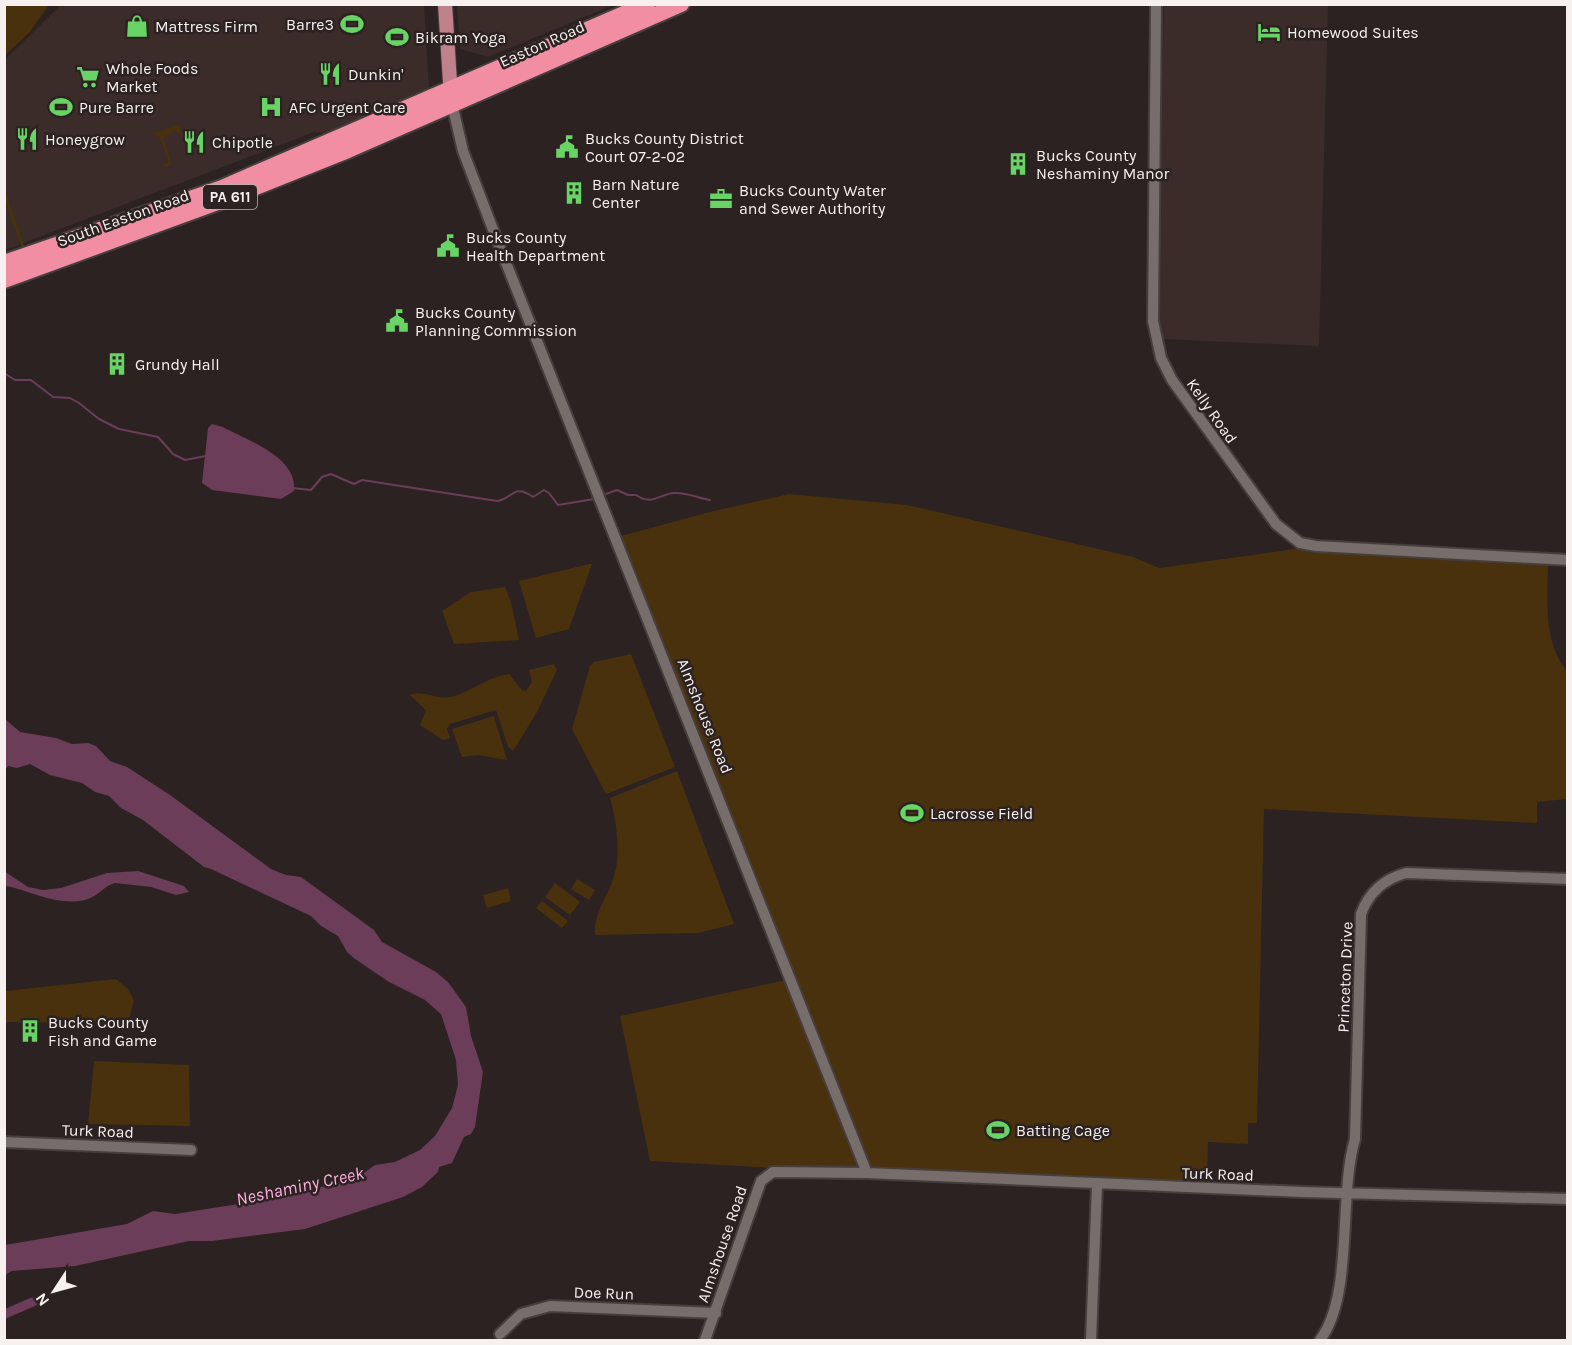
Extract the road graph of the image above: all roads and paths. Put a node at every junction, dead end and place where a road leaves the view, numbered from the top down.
1 (445, 4) edge
2 (647, 4) edge
3 (681, 4) edge
4 (1156, 4) edge
5 (451, 97) junction
6 (4, 263) edge
7 (4, 280) edge
8 (1568, 560) edge
9 (1568, 879) edge
10 (4, 1142) edge
11 (191, 1150) dead end
12 (867, 1173) junction
13 (1097, 1185) junction
14 (1347, 1193) junction
15 (1568, 1199) edge
16 (716, 1313) junction
17 (500, 1334) dead end
18 (705, 1341) edge
19 (1091, 1341) edge
20 (1320, 1341) edge

1 - 5 main road, Almshouse Road
2 - 5 highway, Easton Road / PA 611
3 - 5 highway, Easton Road / PA 611
4 - 8 street, Kelly Road
5 - 6 highway, South Easton Road / PA 611
5 - 7 highway, South Easton Road / PA 611
5 - 12 street, Almshouse Road
9 - 14 street, Princeton Drive
10 - 11 street, Turk Road
12 - 13 street, Turk Road
12 - 16 street, Almshouse Road
13 - 14 street, Turk Road
13 - 19 street
14 - 15 street, Turk Road
14 - 20 street, Princeton Drive
16 - 17 street, Doe Run
16 - 18 street, Almshouse Road

